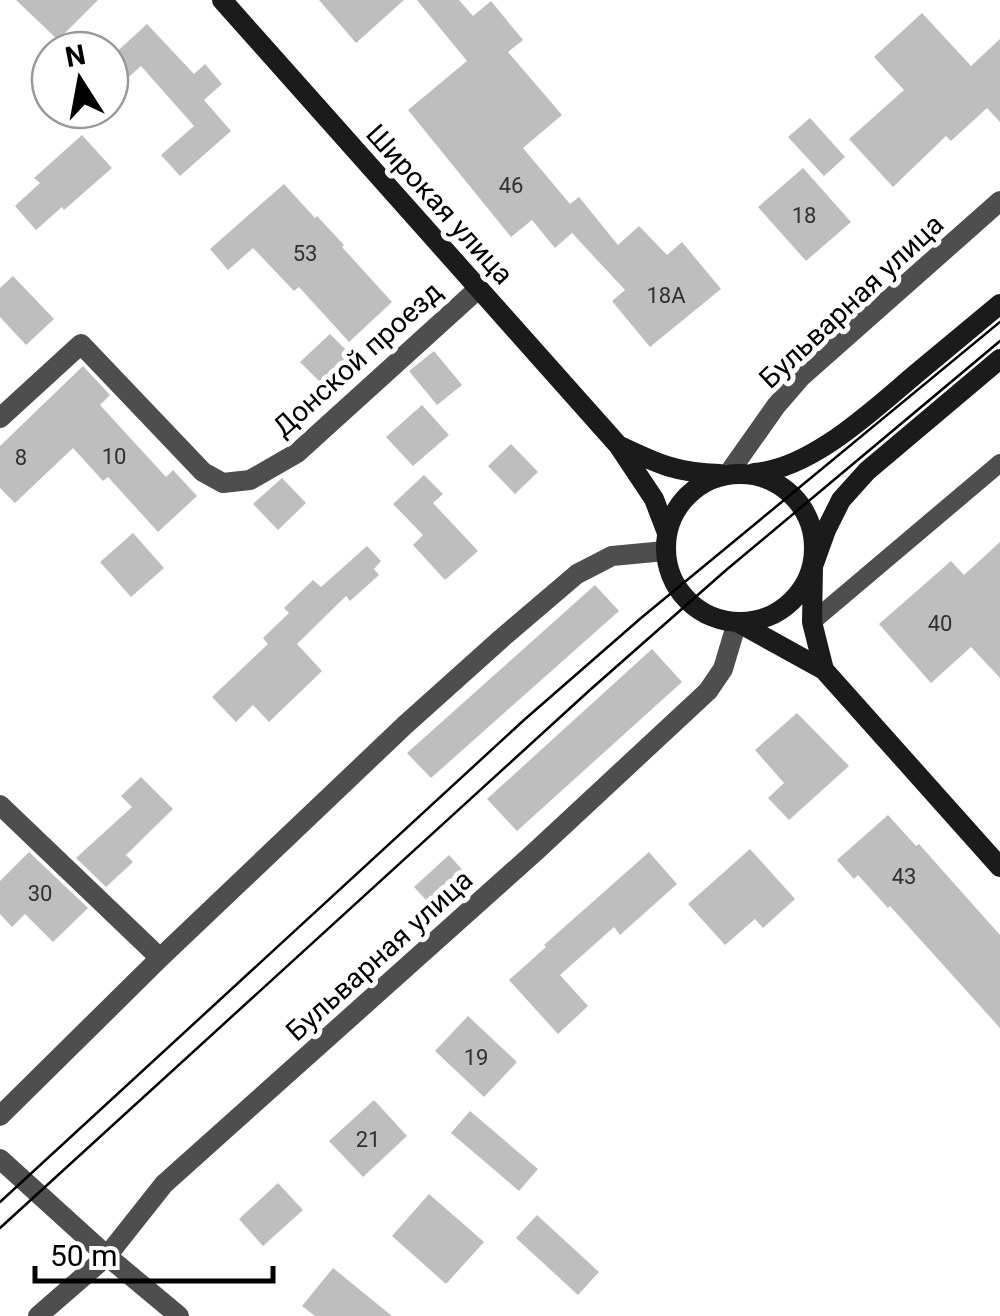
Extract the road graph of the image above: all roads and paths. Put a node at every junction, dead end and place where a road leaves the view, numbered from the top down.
1 (222, 0) edge
2 (1000, 201) edge
3 (478, 288) junction
4 (1000, 304) edge
5 (1000, 360) edge
6 (0, 418) edge
7 (618, 445) junction
8 (1000, 463) edge
9 (728, 474) junction
10 (666, 542) junction
11 (813, 566) junction
12 (737, 622) junction
13 (812, 622) junction
14 (824, 670) junction
15 (0, 805) edge
16 (996, 856) edge
17 (160, 958) junction
18 (0, 1116) edge
19 (0, 1160) edge
20 (107, 1256) junction
21 (38, 1316) edge
22 (179, 1316) edge

1 - 3 main road, Широкая улица
2 - 9 street, Бульварная улица
3 - 6 street, Донской проезд
3 - 7 main road, Широкая улица
4 - 9 main road
5 - 11 main road
7 - 9 main road, Широкая улица
7 - 10 main road, Широкая улица
8 - 13 lane
9 - 10 main road
9 - 11 main road
10 - 12 main road
10 - 17 street
11 - 12 main road
11 - 13 main road
12 - 14 main road
12 - 20 street, Бульварная улица
13 - 14 main road
14 - 16 main road
15 - 17 street
17 - 18 street
19 - 20 street
20 - 21 street, Бульварная улица
20 - 22 street

